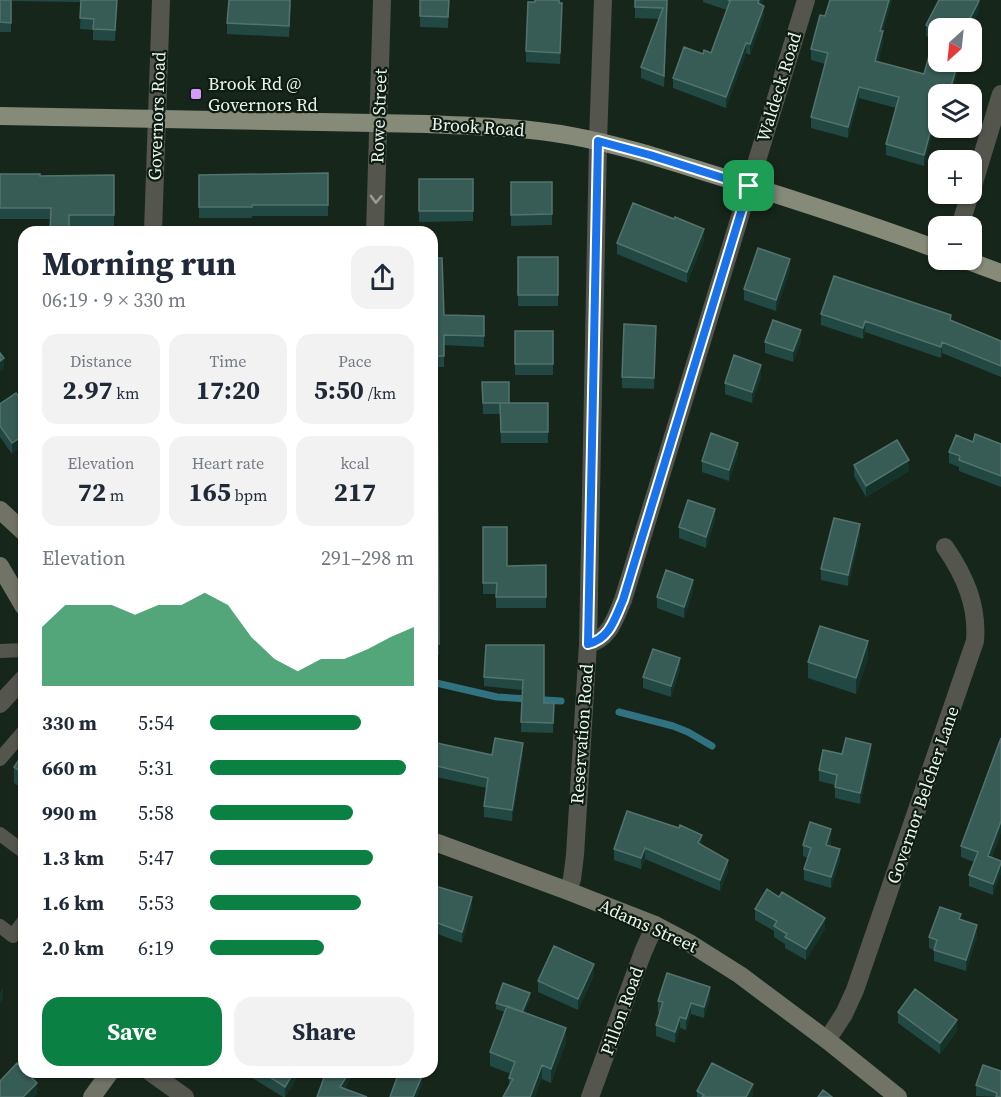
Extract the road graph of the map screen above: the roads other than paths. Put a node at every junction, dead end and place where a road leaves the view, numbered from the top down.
1 (161, 0) edge
2 (382, 0) edge
3 (603, 0) edge
4 (806, 0) edge
5 (1001, 94) edge
6 (0, 116) edge
7 (157, 120) junction
8 (378, 123) junction
9 (598, 141) junction
10 (982, 156) edge
11 (749, 186) junction
12 (153, 226) edge
13 (375, 226) edge
14 (928, 246) edge
15 (982, 266) edge
16 (1001, 273) edge
17 (0, 510) edge
18 (18, 526) edge
19 (945, 547) dead end
20 (0, 566) edge
21 (18, 597) edge
22 (588, 644) junction
23 (18, 650) edge
24 (0, 651) edge
25 (18, 684) edge
26 (0, 704) edge
27 (18, 738) edge
28 (0, 759) edge
29 (0, 834) edge
30 (438, 843) edge
31 (18, 848) edge
32 (568, 891) junction
33 (655, 925) junction
34 (0, 926) edge
35 (18, 930) edge
36 (827, 1041) junction
37 (106, 1078) edge
38 (158, 1078) edge
39 (92, 1097) edge
40 (185, 1097) edge
41 (590, 1097) edge
42 (898, 1097) edge

1 - 7 street, Governors Road
2 - 8 street, Rowe Street
3 - 9 street, Reservation Road
4 - 11 street, Waldeck Road
5 - 10 street
6 - 7 main road, Brook Road
7 - 8 main road, Brook Road
7 - 12 street, Governors Road
8 - 9 main road, Brook Road
8 -> 13 street, Rowe Street
9 - 11 main road, Brook Road
9 - 22 street, Reservation Road
11 - 14 main road, Brook Road
11 - 22 street, Waldeck Road
15 - 16 main road
17 - 18 main road
19 - 36 street, Governor Belcher Lane
20 - 21 main road
22 - 32 street, Reservation Road
23 - 24 lane
25 - 26 street
27 - 28 lane
29 - 31 lane
30 - 32 main road, Adams Street
32 - 33 main road, Adams Street
33 - 36 main road, Adams Street
33 - 41 street, Pillon Road
34 - 35 lane
36 - 42 main road, Adams Street
37 - 39 main road
38 - 40 street

